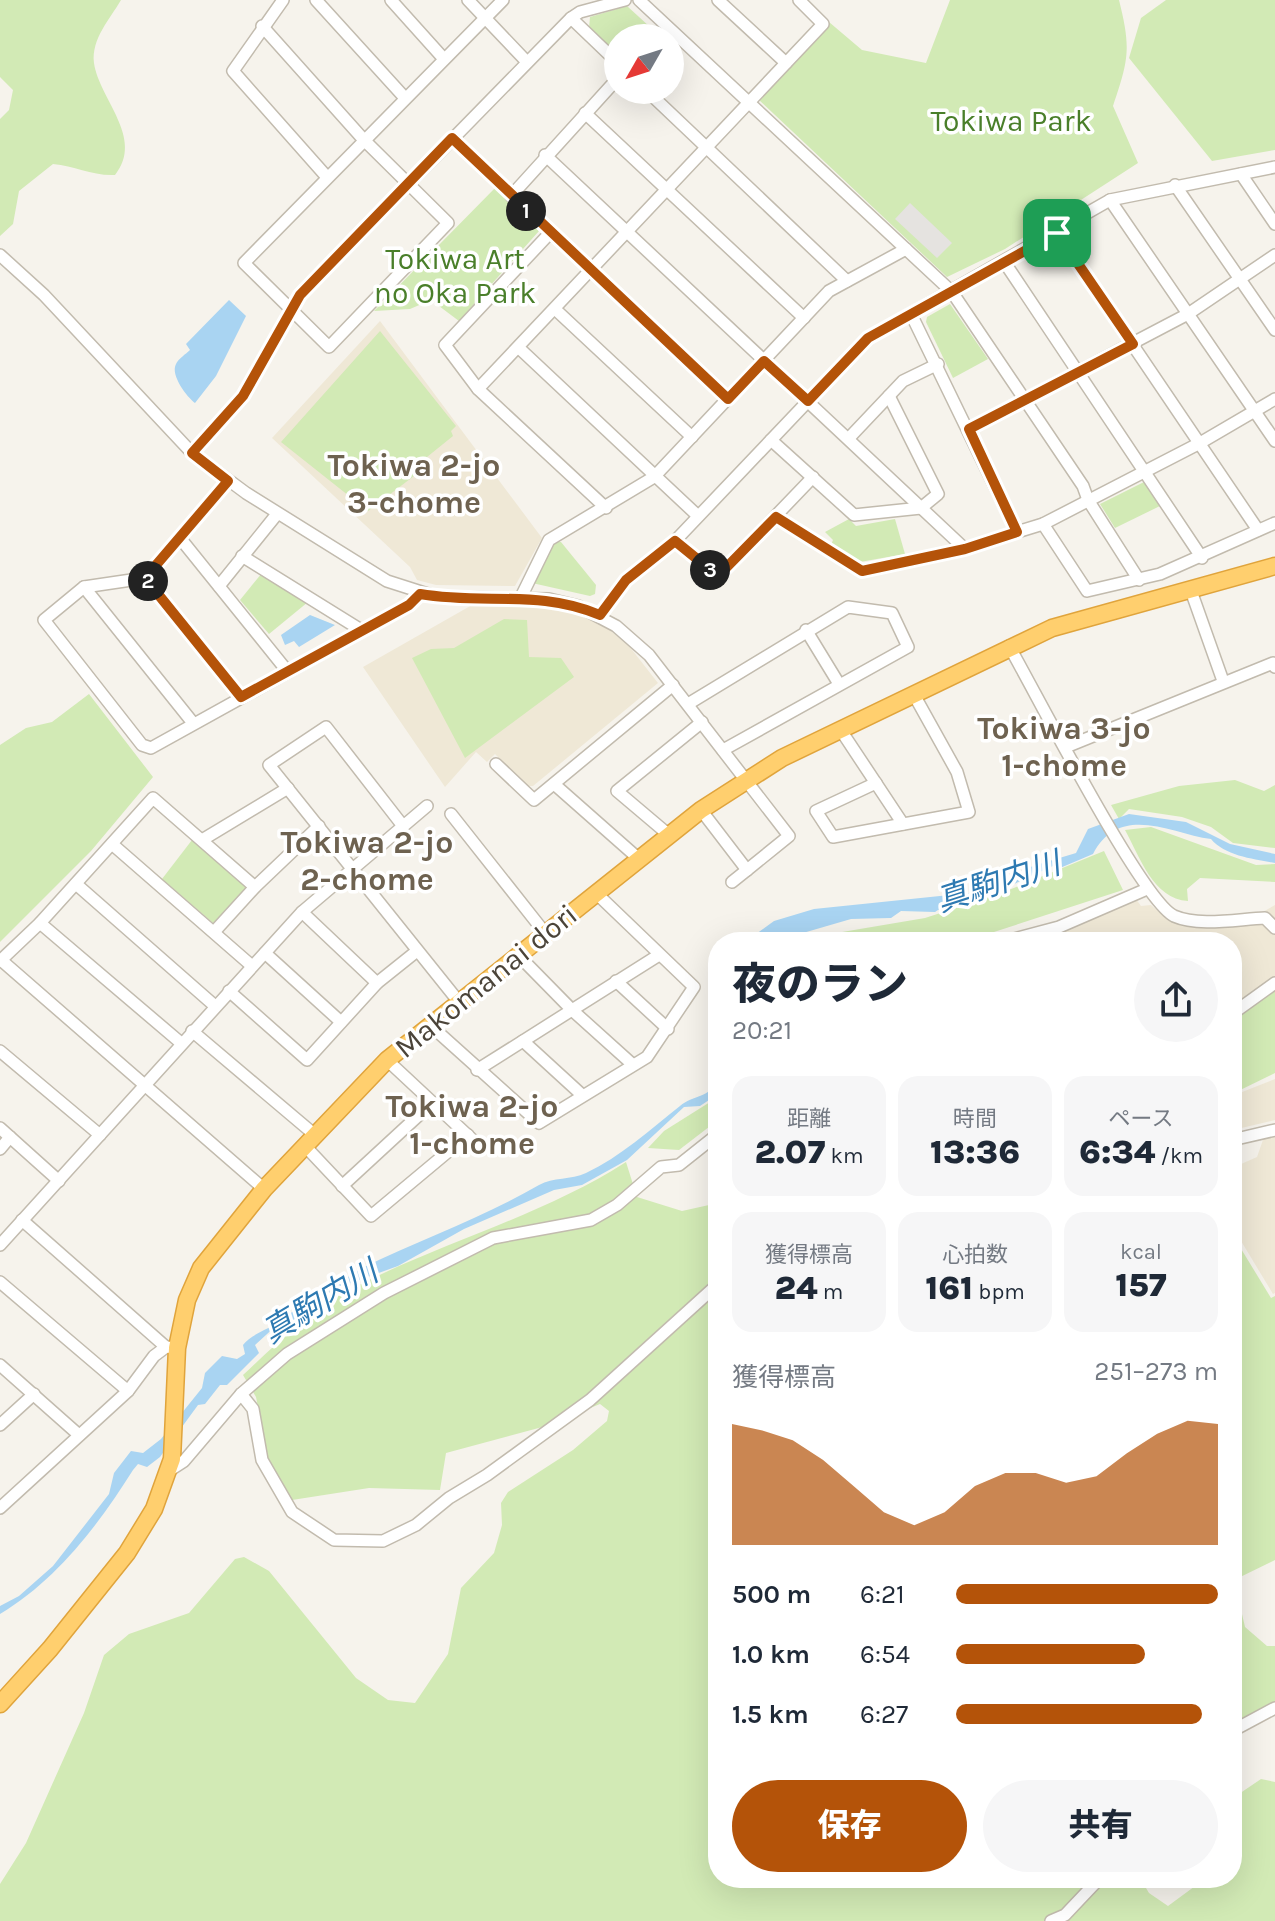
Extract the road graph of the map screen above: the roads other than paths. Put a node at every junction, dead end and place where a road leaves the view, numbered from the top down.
1 (283, 0) edge
2 (316, 0) edge
3 (391, 0) edge
4 (468, 0) edge
5 (503, 0) edge
6 (625, 0) edge
7 (639, 0) edge
8 (718, 0) edge
9 (799, 0) edge
10 (571, 18) junction
11 (484, 19) junction
12 (262, 26) junction
13 (604, 50) edge
14 (444, 59) junction
15 (527, 62) junction
16 (786, 63) junction
17 (604, 93) edge
18 (405, 98) junction
19 (748, 102) junction
20 (661, 104) edge
21 (585, 113) junction
22 (452, 138) junction
23 (363, 139) junction
24 (706, 147) junction
25 (545, 155) junction
26 (1275, 167) edge
27 (1241, 174) junction
28 (326, 176) junction
29 (407, 183) junction
30 (1175, 185) junction
31 (667, 190) junction
32 (511, 196) junction
33 (1110, 200) junction
34 (1275, 224) edge
35 (550, 233) junction
36 (627, 233) junction
37 (1057, 233) junction
38 (906, 249) junction
39 (0, 255) edge
40 (1275, 255) edge
41 (1005, 263) junction
42 (592, 271) junction
43 (1240, 279) junction
44 (847, 281) junction
45 (952, 292) junction
46 (291, 308) junction
47 (556, 310) junction
48 (911, 314) junction
49 (1188, 314) junction
50 (804, 318) junction
51 (1275, 330) edge
52 (1133, 344) junction
53 (519, 348) junction
54 (764, 361) junction
55 (938, 364) junction
56 (1078, 372) junction
57 (478, 389) junction
58 (889, 396) junction
59 (728, 399) junction
60 (1275, 399) edge
61 (808, 401) junction
62 (1026, 401) junction
63 (1255, 412) junction
64 (969, 429) junction
65 (692, 437) junction
66 (849, 438) junction
67 (771, 440) junction
68 (1275, 441) edge
69 (1200, 443) junction
70 (192, 453) junction
71 (1145, 471) junction
72 (654, 477) junction
73 (813, 477) junction
74 (228, 481) junction
75 (1088, 500) junction
76 (606, 508) junction
77 (921, 508) junction
78 (277, 514) junction
79 (698, 516) junction
80 (776, 517) junction
81 (1275, 523) edge
82 (1043, 524) junction
83 (1258, 530) junction
84 (1017, 532) junction
85 (180, 538) junction
86 (675, 541) junction
87 (965, 549) junction
88 (242, 556) junction
89 (1202, 558) junction
90 (1275, 566) edge
91 (145, 578) junction
92 (1139, 580) junction
93 (219, 586) junction
94 (84, 587) junction
95 (1190, 588) junction
96 (420, 594) junction
97 (521, 597) junction
98 (600, 615) junction
99 (361, 630) junction
100 (806, 630) junction
101 (1009, 646) junction
102 (1275, 667) edge
103 (288, 672) junction
104 (1223, 681) junction
105 (839, 684) junction
106 (673, 685) junction
107 (913, 693) junction
108 (241, 697) junction
109 (688, 704) junction
110 (702, 722) junction
111 (193, 723) junction
112 (840, 729) junction
113 (1066, 747) junction
114 (723, 750) junction
115 (496, 764) dead end
116 (745, 779) junction
117 (876, 783) junction
118 (554, 784) junction
119 (288, 788) junction
120 (427, 806) dead end
121 (701, 810) junction
122 (451, 814) dead end
123 (903, 824) junction
124 (319, 826) junction
125 (403, 826) junction
126 (669, 835) junction
127 (202, 840) junction
128 (112, 844) junction
129 (639, 859) junction
130 (351, 867) junction
131 (747, 870) junction
132 (732, 882) dead end
133 (76, 884) junction
134 (255, 887) junction
135 (1147, 889) junction
136 (596, 893) junction
137 (302, 912) junction
138 (40, 923) junction
139 (1275, 928) edge
140 (214, 932) junction
141 (1040, 932) edge
142 (545, 933) junction
143 (417, 951) junction
144 (265, 953) junction
145 (518, 955) junction
146 (659, 955) junction
147 (1, 961) edge
148 (252, 966) junction
149 (616, 981) junction
150 (377, 983) junction
151 (1275, 983) edge
152 (229, 991) junction
153 (459, 1002) junction
154 (215, 1006) junction
155 (1242, 1007) edge
156 (572, 1010) junction
157 (341, 1022) junction
158 (430, 1025) junction
159 (668, 1029) junction
160 (192, 1031) junction
161 (523, 1041) junction
162 (181, 1043) junction
163 (0, 1051) edge
164 (387, 1060) junction
165 (632, 1064) junction
166 (477, 1070) junction
167 (144, 1085) junction
168 (582, 1095) junction
169 (432, 1103) junction
170 (0, 1128) edge
171 (1275, 1130) edge
172 (100, 1135) junction
173 (10, 1137) junction
174 (1242, 1138) edge
175 (310, 1141) junction
176 (708, 1142) edge
177 (0, 1149) edge
178 (59, 1181) junction
179 (342, 1186) junction
180 (264, 1189) junction
181 (22, 1220) junction
182 (0, 1245) edge
183 (0, 1282) edge
184 (708, 1293) edge
185 (172, 1348) junction
186 (0, 1365) edge
187 (128, 1391) junction
188 (34, 1394) junction
189 (241, 1394) junction
190 (0, 1425) edge
191 (79, 1435) junction
192 (171, 1464) junction
193 (0, 1508) edge
194 (0, 1704) edge
195 (1275, 1708) edge
196 (1242, 1726) edge
197 (1091, 1888) edge
198 (1051, 1921) edge

1 - 12 street
2 - 18 street
3 - 14 street
4 - 11 street
5 - 11 street
6 - 10 street
7 - 19 street
8 - 16 street
9 - 16 street
10 - 13 street
10 - 15 street
11 - 14 street
11 - 15 street
12 - 23 street
12 - 28 street
14 - 18 street
15 - 22 street
16 - 19 street
17 - 21 street
18 - 23 street
19 - 24 street
19 - 38 street
20 - 24 street
21 - 25 street
21 - 31 street
22 - 29 street
22 - 32 street
23 - 28 street
23 - 29 street
24 - 31 street
24 - 44 street
25 - 32 street
25 - 36 street
26 - 27 street
27 - 30 street
27 - 34 street
28 - 46 street
29 - 46 street
29 - 46 street
30 - 33 street
30 - 43 street
31 - 36 street
31 - 50 street
32 - 35 street
33 - 37 street
33 - 49 street
35 - 42 street
35 - 57 street
36 - 42 street
36 - 54 street
37 - 41 street
37 - 52 street
38 - 44 street
38 - 45 street
39 - 70 street
40 - 43 street
41 - 45 street
41 - 56 street
42 - 47 street
42 - 59 street
43 - 49 street
43 - 51 street
44 - 50 street
45 - 48 street
45 - 62 street
46 - 70 street
47 - 53 street
47 - 65 street
48 - 55 street
48 - 61 street
49 - 52 street
49 - 63 street
50 - 54 street
52 - 56 street
52 - 69 street
53 - 57 street
53 - 72 street
54 - 59 street
54 - 61 street
55 - 58 street
55 - 64 street
56 - 62 street
56 - 71 street
57 - 76 street
58 - 66 street
58 - 77 street
59 - 65 street
60 - 63 street
61 - 66 street
61 - 67 street
62 - 64 street
62 - 75 street
63 - 68 street
63 - 69 street
64 - 84 street
65 - 72 street
66 - 77 street
67 - 73 street
67 - 79 street
69 - 71 street
69 - 83 street
70 - 74 street
71 - 75 street
71 - 89 street
72 - 76 street
72 - 79 street
73 - 77 street
73 - 80 street
74 - 78 street
74 - 85 street
75 - 82 street
75 - 92 street
76 - 97 street
77 - 87 street
78 - 88 street
78 - 96 street
79 - 86 street
80 - 86 street
80 - 87 street
81 - 83 street
82 - 84 street
82 - 92 street
83 - 89 street
84 - 87 street
85 - 91 street
85 - 93 street
86 - 98 street
88 - 93 street
88 - 99 street
89 - 92 street
90 - 95 highway, Makomanai dori
91 - 94 street
91 - 108 street
93 - 103 street
94 - 111 street
94 - 111 street
95 - 101 highway, Makomanai dori
95 - 104 street
96 - 97 street
96 - 99 street
97 - 98 street
98 - 106 street
99 - 103 street
100 - 105 street
100 - 105 street
100 - 109 street
101 - 107 highway, Makomanai dori
101 - 113 street
102 - 104 street
103 - 108 street
104 - 113 street
105 - 114 street
106 - 109 street
106 - 118 street
107 - 112 highway, Makomanai dori
107 - 123 street
108 - 111 street
109 - 110 street
110 - 114 street
110 - 126 street
112 - 116 highway, Makomanai dori
112 - 117 street
113 - 135 street
114 - 116 street
115 - 118 street
116 - 121 highway, Makomanai dori
116 - 131 street
117 - 123 street
117 - 123 street
118 - 129 street
119 - 124 street
119 - 125 street
119 - 127 street
120 - 125 street
121 - 126 highway, Makomanai dori
121 - 131 street
122 - 142 street
124 - 130 street
124 - 134 street
125 - 130 street
126 - 129 highway, Makomanai dori
127 - 128 street
127 - 134 street
128 - 133 street
128 - 140 street
129 - 136 highway, Makomanai dori
130 - 137 street
130 - 143 street
131 - 132 street
133 - 138 street
133 - 154 street
134 - 140 street
135 - 139 street
135 - 141 street
136 - 142 highway, Makomanai dori
136 - 146 street
137 - 144 street
137 - 150 street
138 - 147 street
138 - 162 street
140 - 148 street
142 - 145 highway, Makomanai dori
143 - 150 street
143 - 153 street
144 - 148 street
144 - 157 street
145 - 153 highway, Makomanai dori
145 - 156 street
146 - 149 street
146 - 159 street
147 - 167 street
148 - 152 street
149 - 156 street
149 - 159 street
150 - 157 street
151 - 155 street
152 - 154 street
152 - 157 street
153 - 158 highway, Makomanai dori
154 - 160 street
156 - 161 street
156 - 165 street
158 - 164 highway, Makomanai dori
158 - 166 street
159 - 165 street
160 - 162 street
160 - 175 street
161 - 166 street
161 - 168 street
162 - 167 street
163 - 172 street
164 - 169 street
164 - 175 highway, Makomanai dori
165 - 168 street
166 - 168 street
167 - 172 street
167 - 180 street
169 - 179 street
169 - 179 street
170 - 173 street
171 - 174 street
172 - 178 street
173 - 177 street
173 - 178 street
175 - 179 street
175 - 180 highway, Makomanai dori
176 - 189 street
178 - 181 street
180 - 185 highway, Makomanai dori
181 - 182 street
181 - 185 street
183 - 187 street
184 - 189 street
185 - 187 street
185 - 192 highway, Makomanai dori
186 - 188 street
187 - 191 street
188 - 190 street
188 - 191 street
189 - 192 street
191 - 193 street
192 - 194 highway, Makomanai dori
195 - 196 street
197 - 198 street

